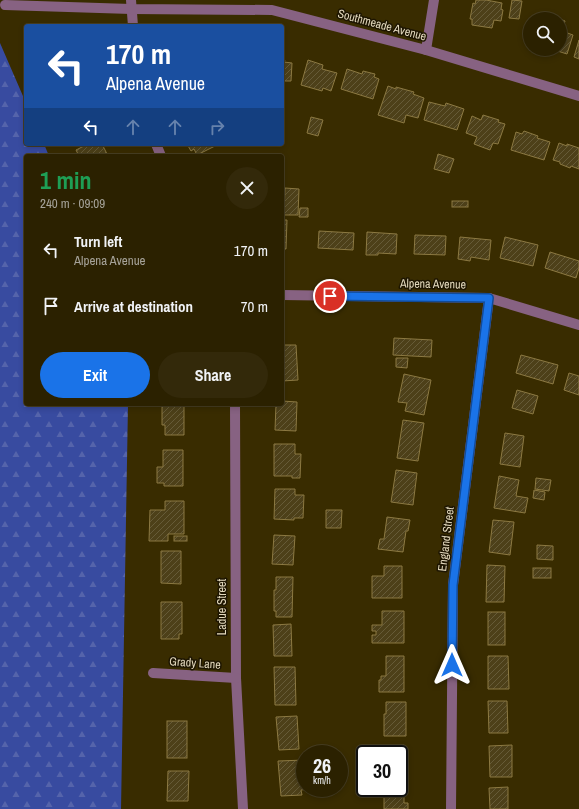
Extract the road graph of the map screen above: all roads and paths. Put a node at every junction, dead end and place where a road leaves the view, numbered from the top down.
1 (434, 0) edge
2 (131, 4) edge
3 (5, 5) dead end
4 (133, 24) edge
5 (426, 50) junction
6 (579, 96) edge
7 (284, 295) edge
8 (489, 298) junction
9 (579, 325) edge
10 (235, 406) edge
11 (153, 673) dead end
12 (236, 678) junction
13 (243, 809) edge
14 (451, 809) edge

1 - 5 street
2 - 3 street, Southmeade Avenue
2 - 4 street
2 - 5 street, Southmeade Avenue
5 - 6 street, Southmeade Avenue
7 - 8 street, Alpena Avenue
8 - 9 street, Alpena Avenue
8 - 14 street, England Street
10 - 12 street, Ladue Street
11 - 12 street, Grady Lane
12 - 13 street, Ladue Street

